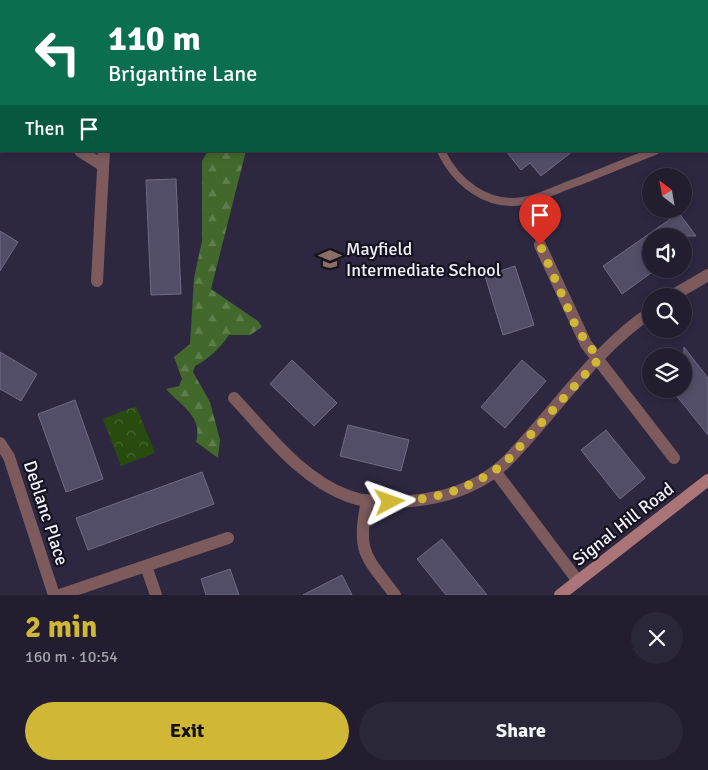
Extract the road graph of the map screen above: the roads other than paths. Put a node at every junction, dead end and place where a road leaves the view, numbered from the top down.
1 (82, 152) edge
2 (104, 152) edge
3 (442, 152) edge
4 (652, 152) edge
5 (102, 165) junction
6 (540, 245) dead end
7 (708, 275) edge
8 (98, 281) dead end
9 (686, 288) edge
10 (642, 318) edge
11 (599, 359) junction
12 (234, 398) dead end
13 (0, 443) edge
14 (674, 458) dead end
15 (495, 471) junction
16 (708, 480) edge
17 (367, 500) junction
18 (228, 538) dead end
19 (146, 566) junction
20 (578, 581) junction
21 (54, 595) edge
22 (60, 595) edge
23 (156, 595) edge
24 (395, 595) edge
25 (560, 595) edge

1 - 5 street
2 - 5 street
3 - 4 lane
5 - 8 street
6 - 11 street
7 - 9 street
10 - 11 street
11 - 14 street
11 - 15 street
12 - 17 street
13 - 21 street, Deblanc Place
15 - 17 street
15 - 20 street
16 - 20 main road, Signal Hill Road
17 - 24 street
18 - 19 street
19 - 22 street
19 - 23 street
20 - 25 main road, Signal Hill Road

